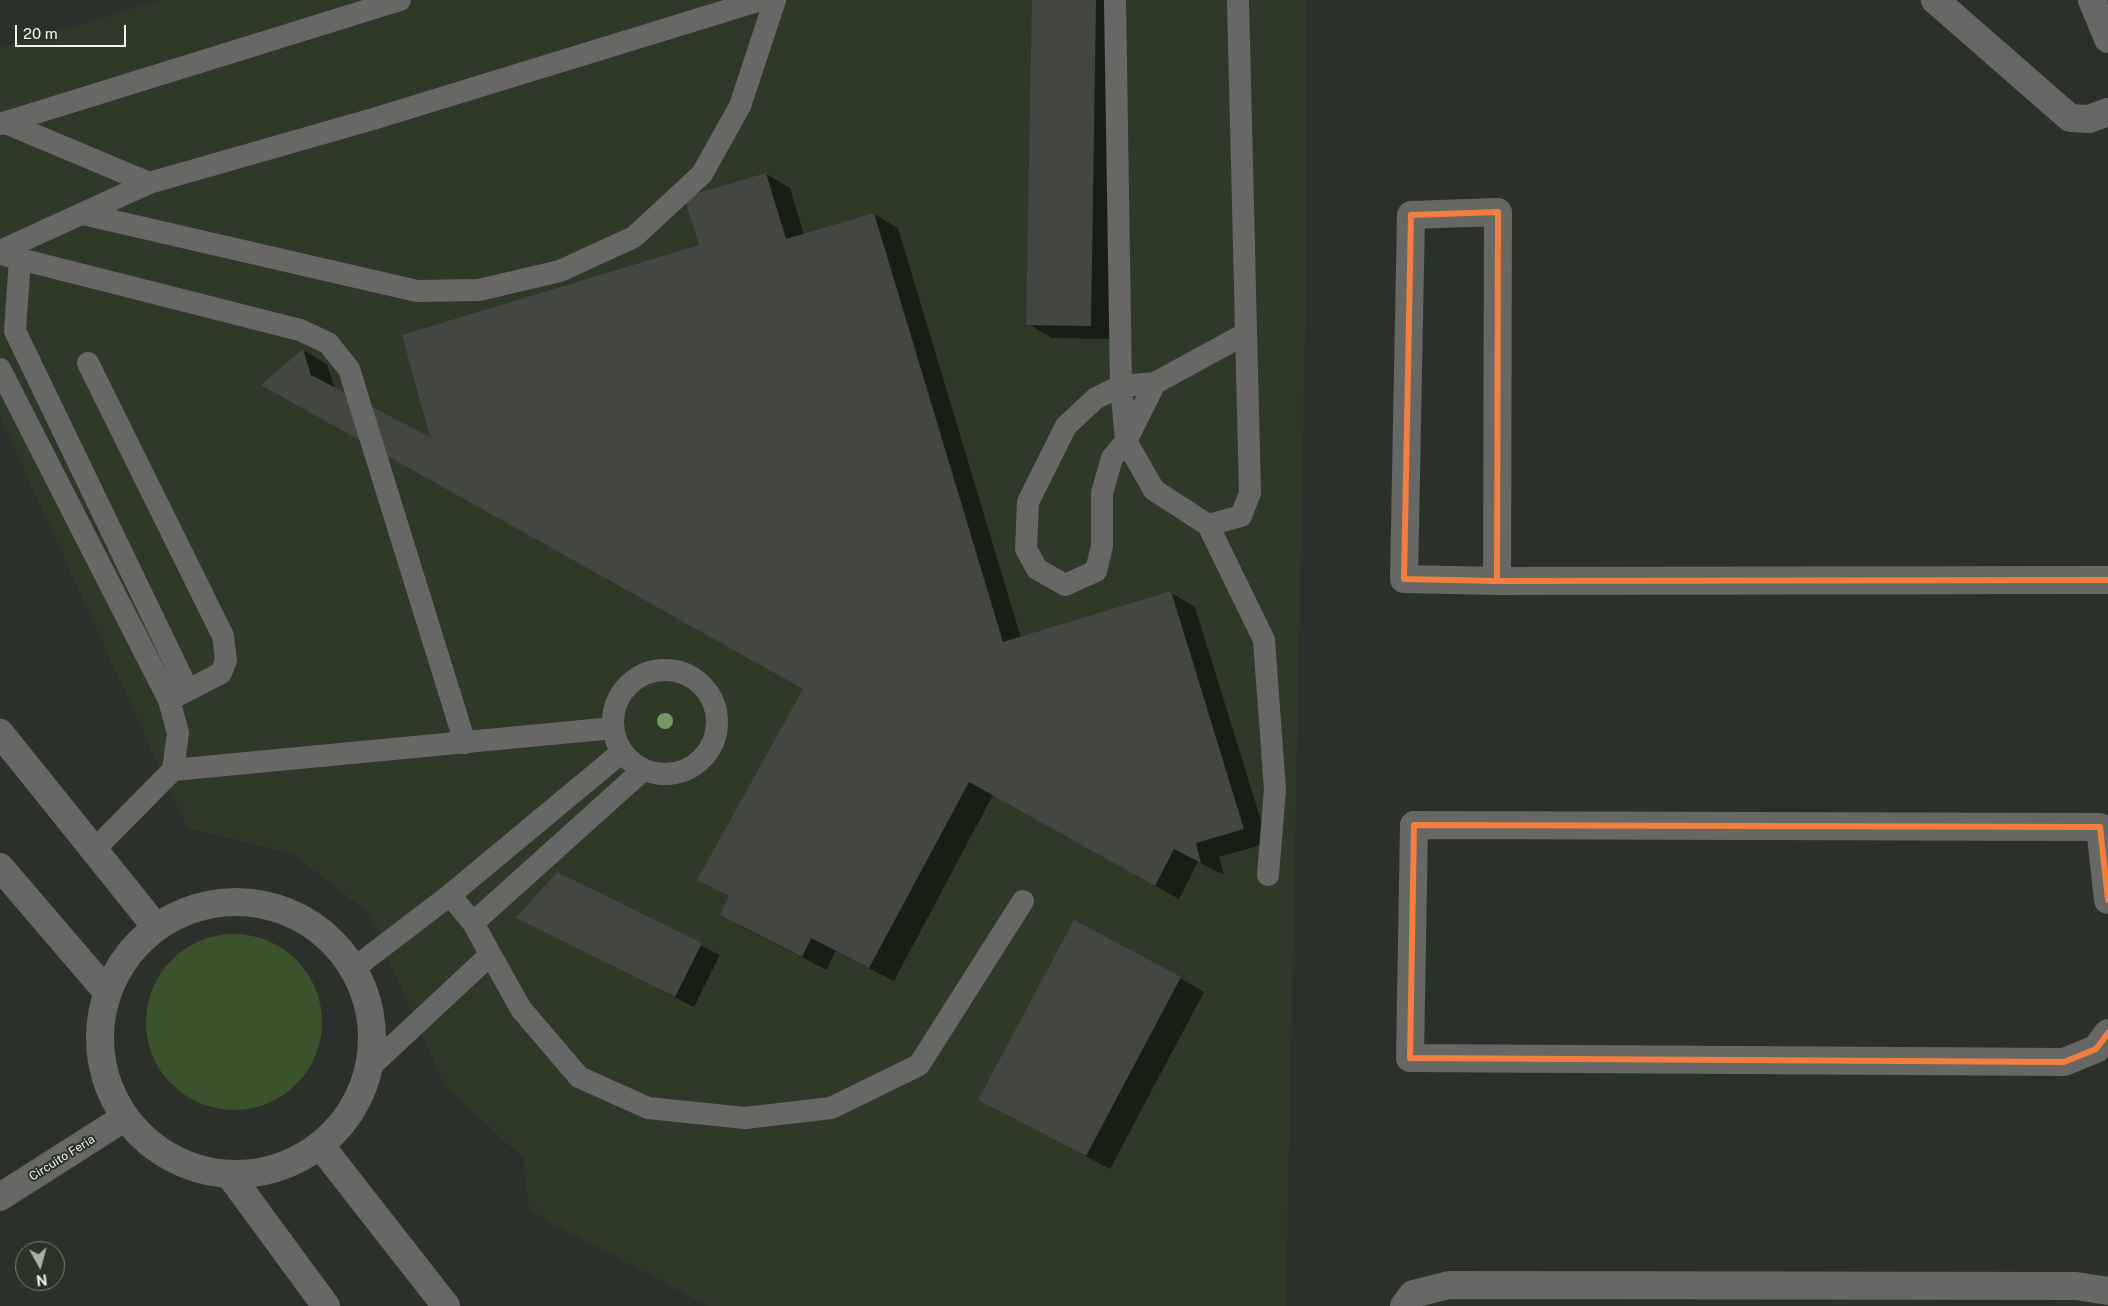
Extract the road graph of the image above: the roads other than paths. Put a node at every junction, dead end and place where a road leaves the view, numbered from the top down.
1 (400, 0) edge
2 (761, 0) edge
3 (775, 0) edge
4 (1115, 0) edge
5 (1238, 0) edge
6 (1935, 0) edge
7 (2092, 0) edge
8 (2108, 39) edge
9 (2108, 112) edge
10 (3, 124) edge
11 (149, 183) junction
12 (83, 214) junction
13 (7, 255) edge
14 (1245, 334) junction
15 (88, 363) dead end
16 (0, 369) edge
17 (1155, 383) junction
18 (1121, 386) junction
19 (1126, 441) junction
20 (1208, 525) junction
21 (2108, 580) edge
22 (1497, 581) junction
23 (179, 695) junction
24 (613, 728) junction
25 (0, 733) edge
26 (465, 743) junction
27 (622, 752) junction
28 (173, 770) junction
29 (643, 770) junction
30 (93, 851) junction
31 (0, 866) edge
32 (1268, 876) dead end
33 (450, 895) junction
34 (2108, 900) edge
35 (1023, 901) dead end
36 (473, 923) junction
37 (156, 927) junction
38 (490, 955) junction
39 (353, 968) junction
40 (106, 992) junction
41 (2108, 1033) edge
42 (370, 1067) junction
43 (124, 1118) junction
44 (320, 1145) junction
45 (229, 1174) junction
46 (0, 1197) edge
47 (2108, 1291) edge
48 (326, 1306) edge
49 (446, 1306) edge
50 (1404, 1306) edge

1 - 10 lane
2 - 11 lane
3 - 12 lane
4 - 18 lane
5 - 14 lane
6 - 9 street
7 - 8 street
10 - 11 lane
11 - 12 lane
12 - 13 lane
13 - 23 lane
13 - 26 lane
14 - 17 lane
14 - 20 lane
15 - 23 lane
16 - 23 lane
17 - 18 lane
17 - 19 lane
18 - 19 lane
18 - 19 lane
19 - 20 lane
20 - 32 lane
21 - 22 street
22 - 22 street
23 - 28 lane
24 - 26 lane
24 - 27 lane
24 - 29 lane
25 - 30 street
26 - 28 lane
27 - 29 lane
27 - 33 lane
28 - 30 lane
29 - 36 lane
30 - 37 street
31 - 40 street
33 - 36 lane
33 - 39 lane
34 - 41 street
35 - 38 lane
36 - 38 lane
37 - 39 street
37 - 40 street
38 - 42 lane
39 - 42 street
40 - 43 street
42 - 44 street
43 - 45 street
43 - 46 street, Circuito Feria
44 - 45 street
44 - 49 street
45 - 48 street
47 - 50 street

